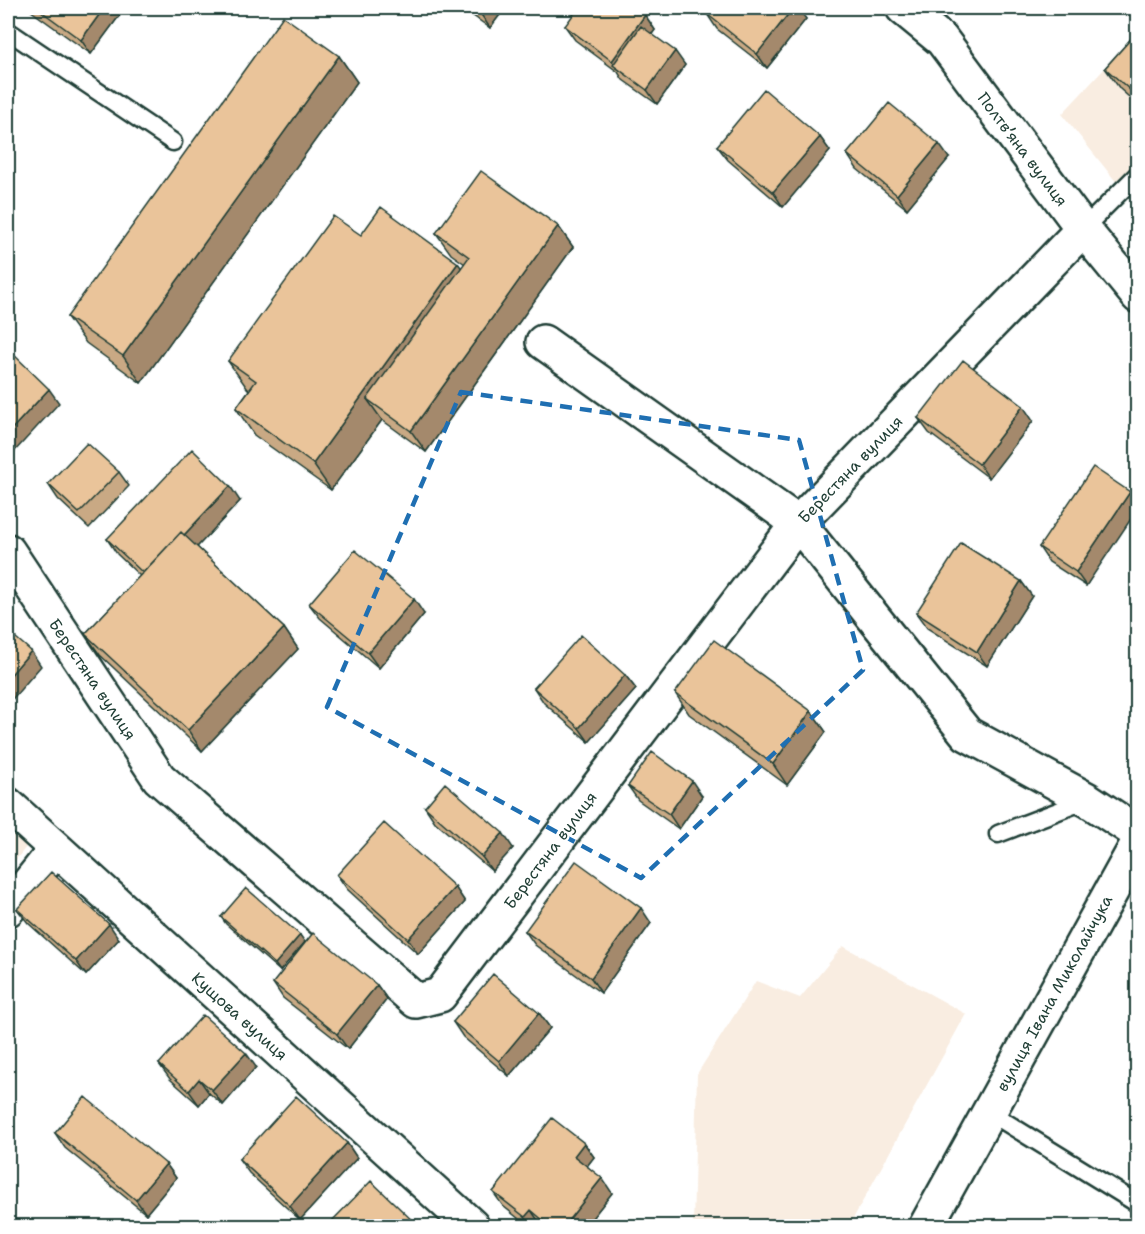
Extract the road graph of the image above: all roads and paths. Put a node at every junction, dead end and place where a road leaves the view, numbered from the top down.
1 (903, 8) edge
2 (8, 31) edge
3 (173, 142) dead end
4 (1137, 174) edge
5 (1083, 229) junction
6 (1137, 296) edge
7 (543, 342) dead end
8 (798, 523) junction
9 (8, 551) edge
10 (1088, 800) junction
11 (8, 805) edge
12 (1137, 833) edge
13 (998, 834) dead end
14 (1137, 843) edge
15 (56, 849) junction
16 (8, 909) edge
17 (989, 1112) junction
18 (1137, 1204) edge
19 (472, 1227) edge
20 (926, 1227) edge

1 - 5 street, Полтвʼяна вулиця
2 - 3 lane
4 - 5 lane
5 - 6 street, Полтвʼяна вулиця
5 - 8 street, Берестяна вулиця
7 - 8 street
8 - 9 street, Берестяна вулиця
8 - 10 street
10 - 12 street
10 - 13 lane
11 - 15 street, Кущова вулиця
14 - 17 street, вулиця Івана Миколайчука
15 - 16 street
15 - 19 street, Кущова вулиця
17 - 18 lane, вулиця Івана Миколайчука
17 - 20 street, вулиця Івана Миколайчука

